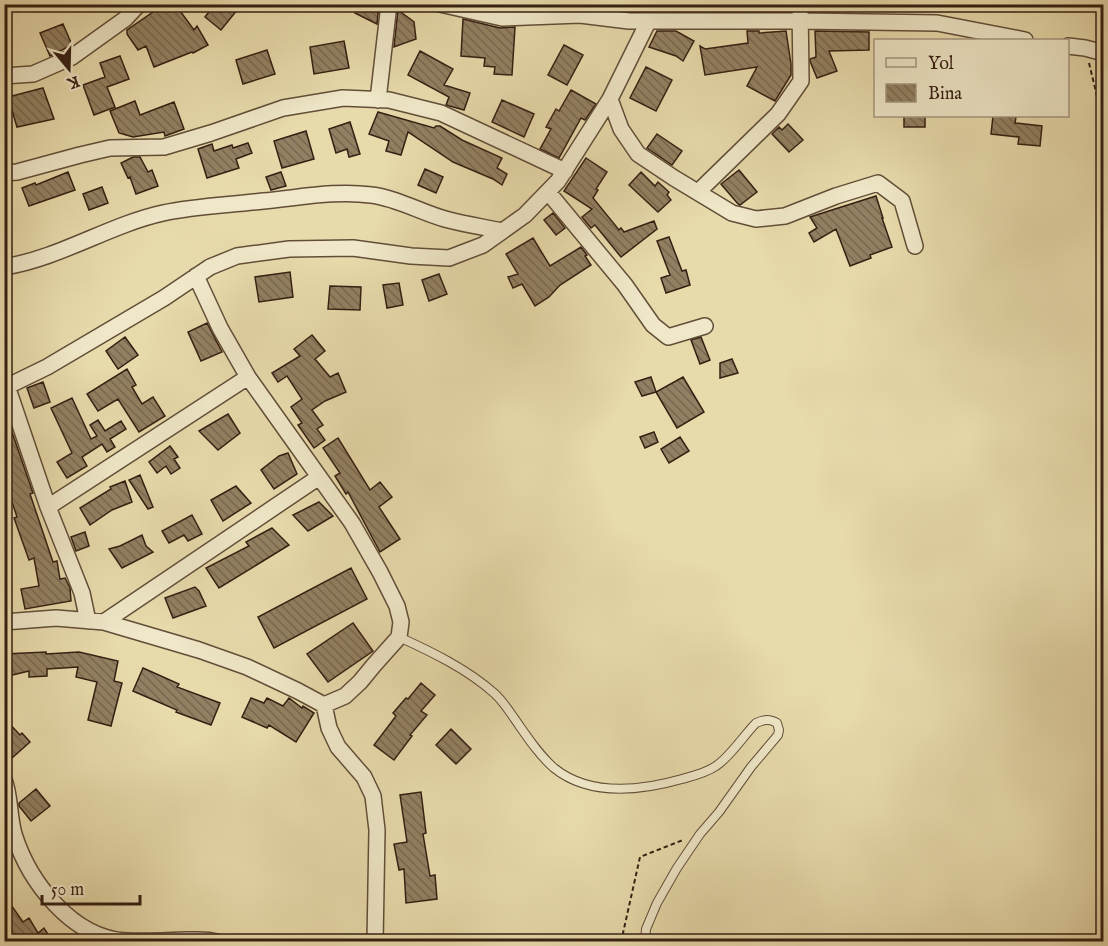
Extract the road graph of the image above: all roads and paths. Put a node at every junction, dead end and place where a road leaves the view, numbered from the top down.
1 (139, 4) edge
2 (389, 4) edge
3 (440, 4) edge
4 (800, 4) edge
5 (581, 10) edge
6 (801, 21) junction
7 (648, 22) junction
8 (1020, 39) edge
9 (1069, 46) edge
10 (1085, 48) junction
11 (1104, 53) edge
12 (4, 76) edge
13 (610, 99) junction
14 (378, 100) junction
15 (1104, 125) edge
16 (565, 171) junction
17 (4, 173) edge
18 (548, 192) junction
19 (699, 192) junction
20 (502, 231) junction
21 (915, 246) dead end
22 (4, 267) edge
23 (196, 276) junction
24 (705, 326) dead end
25 (248, 377) junction
26 (5, 386) edge
27 (319, 477) junction
28 (48, 507) junction
29 (88, 621) junction
30 (4, 622) edge
31 (104, 622) junction
32 (399, 637) junction
33 (324, 705) junction
34 (4, 780) edge
35 (9, 834) edge
36 (700, 834) junction
37 (217, 942) edge
38 (375, 942) edge
39 (621, 942) edge
40 (645, 942) edge
41 (910, 942) edge
42 (915, 942) edge

1 - 12 street
2 - 14 street
3 - 5 street
4 - 6 street
5 - 7 street
6 - 7 street
6 - 8 street
6 - 19 street
7 - 13 street
9 - 10 street
10 - 11 street
10 - 15 path
13 - 16 street
13 - 19 street
14 - 16 street
14 - 17 street
16 - 18 street
18 - 20 street
18 - 24 street
19 - 21 street
20 - 22 street
20 - 23 street
23 - 25 street
23 - 26 street
25 - 27 street
25 - 28 street
26 - 28 street
27 - 31 street
27 - 32 street
28 - 29 street
29 - 30 street
29 - 31 street
31 - 33 street
32 - 33 street
32 - 36 lane
33 - 38 street
34 - 35 street
35 - 37 street
36 - 39 path
36 - 40 lane
41 - 42 path

